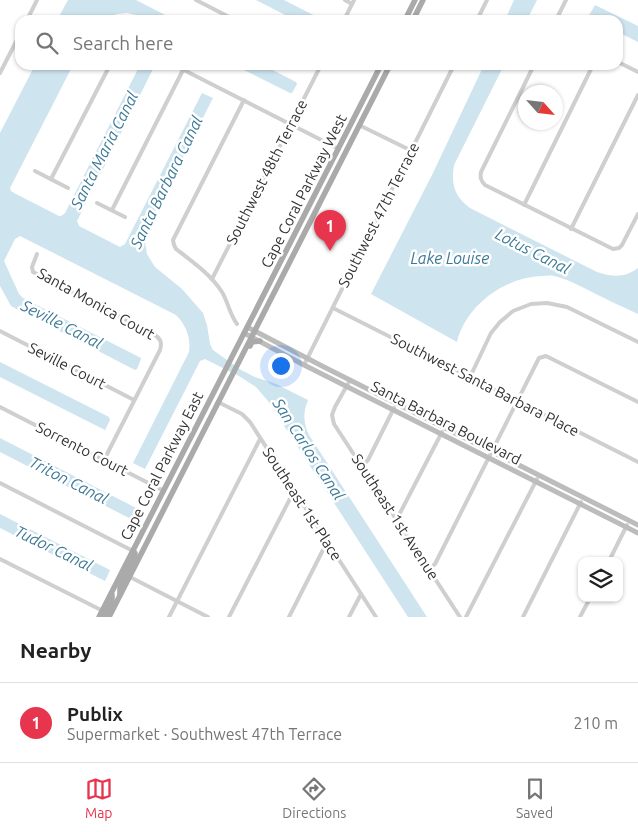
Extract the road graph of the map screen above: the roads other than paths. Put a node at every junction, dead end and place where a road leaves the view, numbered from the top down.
1 (37, 0) edge
2 (196, 0) edge
3 (345, 0) edge
4 (415, 0) edge
5 (423, 0) edge
6 (487, 0) edge
7 (566, 0) edge
8 (353, 2) edge
9 (30, 15) edge
10 (225, 15) edge
11 (346, 15) edge
12 (408, 15) edge
13 (416, 15) edge
14 (480, 15) edge
15 (558, 15) edge
16 (15, 44) edge
17 (623, 64) edge
18 (107, 70) edge
19 (183, 70) joint
20 (318, 70) edge
21 (379, 70) edge
22 (387, 70) edge
23 (452, 70) edge
24 (532, 70) edge
25 (591, 70) edge
26 (638, 72) edge
27 (0, 73) edge
28 (374, 80) junction
29 (638, 95) edge
30 (244, 100) junction
31 (291, 124) junction
32 (359, 125) junction
33 (340, 149) junction
34 (412, 152) junction
35 (35, 172) dead end
36 (51, 180) junction
37 (68, 188) dead end
38 (324, 194) junction
39 (97, 203) dead end
40 (524, 205) junction
41 (112, 210) junction
42 (307, 212) junction
43 (638, 214) edge
44 (125, 217) dead end
45 (571, 229) junction
46 (37, 254) dead end
47 (292, 258) junction
48 (212, 279) junction
49 (333, 308) junction
50 (238, 324) dead end
51 (246, 330) junction
52 (0, 331) edge
53 (253, 334) junction
54 (260, 342) junction
55 (638, 342) edge
56 (308, 358) junction
57 (238, 365) junction
58 (304, 365) junction
59 (470, 377) junction
60 (350, 380) junction
61 (346, 386) junction
62 (134, 400) junction
63 (517, 401) junction
64 (218, 402) junction
65 (638, 402) edge
66 (397, 404) junction
67 (0, 407) edge
68 (393, 410) junction
69 (444, 427) junction
70 (441, 434) junction
71 (260, 439) junction
72 (492, 451) junction
73 (181, 456) junction
74 (488, 458) junction
75 (104, 460) junction
76 (638, 462) edge
77 (362, 466) junction
78 (539, 475) junction
79 (536, 482) junction
80 (0, 483) edge
81 (164, 491) junction
82 (294, 491) junction
83 (172, 494) junction
84 (583, 497) junction
85 (580, 504) junction
86 (396, 518) junction
87 (629, 520) junction
88 (638, 525) edge
89 (626, 527) junction
90 (152, 533) junction
91 (638, 533) edge
92 (327, 542) junction
93 (133, 551) junction
94 (611, 557) edge
95 (0, 559) edge
96 (428, 569) junction
97 (130, 577) junction
98 (361, 594) junction
99 (120, 596) junction
100 (177, 602) junction
101 (588, 602) edge
102 (102, 615) edge
103 (110, 617) edge
104 (169, 617) edge
105 (208, 617) edge
106 (229, 617) edge
107 (289, 617) edge
108 (349, 617) edge
109 (376, 617) edge
110 (460, 617) edge
111 (466, 617) edge
112 (523, 617) edge
113 (580, 617) edge

1 - 9 street
2 - 10 street
3 - 8 street
4 - 12 main road
5 - 13 main road
6 - 14 street
7 - 15 street
8 - 11 street
16 - 27 street
17 - 26 street
18 - 36 street
19 - 30 street
19 - 41 street
20 - 31 street, Southwest 48th Terrace
21 - 28 main road, Cape Coral Parkway West
22 - 32 main road, Cape Coral Parkway West
23 - 34 street, Southwest 47th Terrace
24 - 40 street
25 - 40 street
28 - 32 main road
28 - 33 main road, Cape Coral Parkway West
29 - 45 street
30 - 31 street
30 - 48 street
31 - 33 street
31 - 48 street, Southwest 48th Terrace
32 - 34 street
32 - 38 main road, Cape Coral Parkway West
33 - 38 main road
33 - 42 main road, Cape Coral Parkway West
34 - 49 street, Southwest 47th Terrace
35 - 36 street
36 - 37 street
38 - 47 main road, Cape Coral Parkway West
39 - 41 street
40 - 45 street
41 - 44 street
42 - 47 main road
42 - 51 main road, Cape Coral Parkway West
43 - 45 street
46 - 62 street, Santa Monica Court
47 - 53 main road, Cape Coral Parkway West
48 - 50 street
49 - 56 street, Southwest 47th Terrace
49 - 59 street, Southwest Santa Barbara Place
51 - 53 main road, Santa Barbara Boulevard
51 - 73 main road, Cape Coral Parkway East
52 - 62 street, Seville Court
53 - 54 main road, Santa Barbara Boulevard
53 - 56 main road, Santa Barbara Boulevard
53 - 57 main road
54 - 57 main road
54 - 58 main road, Santa Barbara Boulevard
55 - 59 street
56 - 58 street, Southwest 47th Terrace
56 - 60 main road, Santa Barbara Boulevard
57 - 64 main road, Cape Coral Parkway East
58 - 61 main road, Santa Barbara Boulevard
59 - 63 street, Southwest Santa Barbara Place
60 - 61 street
60 - 66 main road, Santa Barbara Boulevard
61 - 68 main road, Santa Barbara Boulevard
61 - 77 street, Southeast 1st Avenue
62 - 75 street, Santa Monica Court
63 - 65 street
63 - 72 street
63 - 76 street, Southwest Santa Barbara Place
64 - 71 street, Southeast 1st Place
64 - 83 main road, Cape Coral Parkway East
66 - 68 street
66 - 69 main road, Santa Barbara Boulevard
67 - 75 street, Sorrento Court
68 - 70 main road, Santa Barbara Boulevard
68 - 77 street
69 - 70 street
69 - 72 main road, Santa Barbara Boulevard
70 - 74 main road, Santa Barbara Boulevard
70 - 86 street
71 - 82 street, Southeast 1st Place
71 - 100 street
72 - 74 street
72 - 78 main road, Santa Barbara Boulevard
73 - 81 main road, Cape Coral Parkway East
73 - 83 main road
74 - 79 main road, Santa Barbara Boulevard
74 - 96 street
75 - 81 street, Sorrento Court
77 - 86 street, Southeast 1st Avenue
78 - 79 street
78 - 84 main road, Santa Barbara Boulevard
79 - 85 main road, Santa Barbara Boulevard
79 - 111 street
80 - 93 street
81 - 90 main road
81 - 93 main road, Cape Coral Parkway East
82 - 92 street, Southeast 1st Place
82 - 106 street
83 - 90 main road, Cape Coral Parkway East
84 - 85 street
84 - 87 main road, Santa Barbara Boulevard
85 - 89 main road, Santa Barbara Boulevard
85 - 112 street
86 - 96 street, Southeast 1st Avenue
87 - 88 main road, Santa Barbara Boulevard
87 - 89 street
89 - 91 main road, Santa Barbara Boulevard
89 - 94 street
90 - 97 main road, Cape Coral Parkway East
92 - 98 street, Southeast 1st Place
92 - 107 street
93 - 99 main road
93 - 102 main road, Cape Coral Parkway East
95 - 102 street
96 - 110 street, Southeast 1st Avenue
97 - 99 main road, Cape Coral Parkway East
97 - 100 street
98 - 108 street
98 - 109 street, Southeast 1st Place
99 - 103 main road, Cape Coral Parkway East
100 - 104 street
100 - 105 street
101 - 113 street

